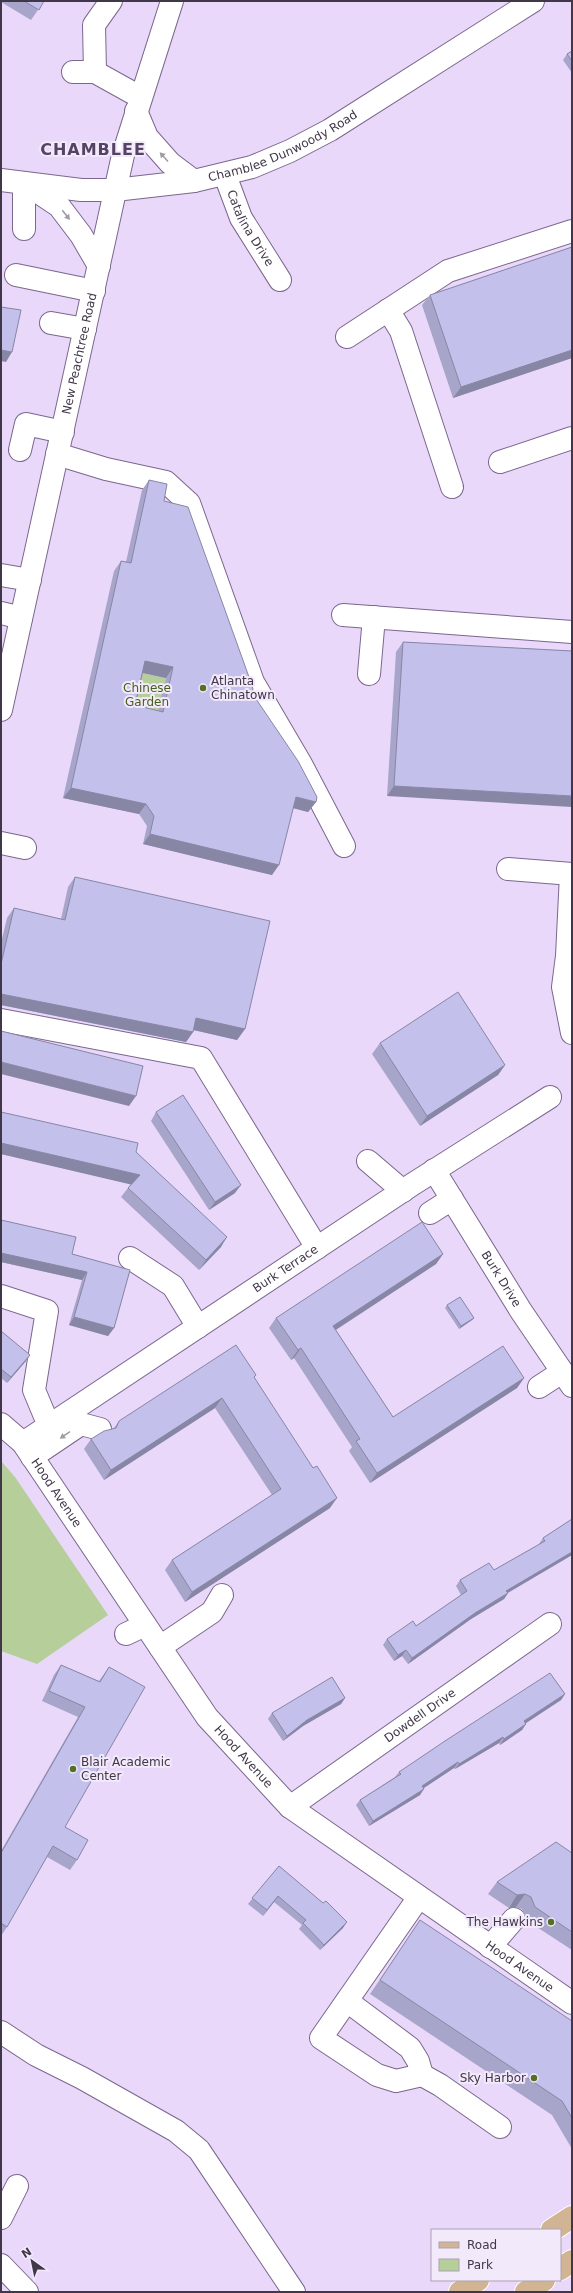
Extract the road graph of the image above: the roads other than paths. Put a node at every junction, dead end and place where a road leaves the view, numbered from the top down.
1 (112, 1) edge
2 (172, 1) edge
3 (533, 1) edge
4 (73, 72) dead end
5 (95, 72) junction
6 (138, 104) junction
7 (225, 175) junction
8 (1, 180) edge
9 (194, 181) junction
10 (24, 183) junction
11 (115, 190) junction
12 (24, 228) dead end
13 (572, 231) edge
14 (99, 266) junction
15 (16, 275) dead end
16 (280, 280) dead end
17 (94, 291) junction
18 (388, 310) junction
19 (51, 322) dead end
20 (85, 329) junction
21 (347, 337) dead end
22 (62, 432) junction
23 (572, 438) edge
24 (20, 450) dead end
25 (58, 454) junction
26 (500, 462) dead end
27 (452, 487) dead end
28 (1, 575) edge
29 (30, 580) junction
30 (342, 614) dead end
31 (11, 616) edge
32 (374, 617) junction
33 (572, 632) edge
34 (369, 674) dead end
35 (1, 710) edge
36 (1, 843) edge
37 (344, 846) dead end
38 (25, 848) dead end
39 (508, 869) dead end
40 (571, 874) edge
41 (1, 1020) edge
42 (572, 1033) edge
43 (550, 1097) dead end
44 (368, 1161) dead end
45 (434, 1170) junction
46 (403, 1191) junction
47 (452, 1199) junction
48 (430, 1213) dead end
49 (316, 1248) junction
50 (130, 1258) dead end
51 (1, 1296) edge
52 (198, 1327) junction
53 (567, 1379) edge
54 (539, 1387) dead end
55 (1, 1424) edge
56 (49, 1426) junction
57 (100, 1429) dead end
58 (27, 1450) junction
59 (222, 1595) dead end
60 (550, 1624) dead end
61 (160, 1647) junction
62 (290, 1807) junction
63 (418, 1897) junction
64 (514, 1919) dead end
65 (490, 1947) junction
66 (347, 2001) junction
67 (572, 2004) edge
68 (1, 2032) edge
69 (422, 2075) junction
70 (500, 2127) dead end
71 (17, 2186) dead end
72 (572, 2217) edge
73 (1, 2218) edge
74 (554, 2229) edge
75 (572, 2261) edge
76 (1, 2265) edge
77 (561, 2268) edge
78 (476, 2281) edge
79 (542, 2281) edge
80 (27, 2292) edge
81 (294, 2292) edge
82 (460, 2292) edge
83 (526, 2292) edge

1 - 5 street
2 - 6 street, New Peachtree Road
3 - 7 street, Chamblee Dunwoody Road
4 - 5 street
5 - 6 street
9 -> 6 street
6 - 11 street, New Peachtree Road
7 - 9 street, Chamblee Dunwoody Road
7 - 16 street, Catalina Drive
8 - 10 street, Chamblee Dunwoody Road
9 - 11 street, Chamblee Dunwoody Road
10 - 11 street, Chamblee Dunwoody Road
10 - 12 street
10 -> 14 street
11 - 14 street, New Peachtree Road
13 - 18 street
14 - 17 street, New Peachtree Road
15 - 17 street
17 - 20 street, New Peachtree Road
18 - 21 street
18 - 27 street
19 - 20 street
20 - 22 street, New Peachtree Road
22 - 24 street
22 - 25 street, New Peachtree Road
23 - 26 street
25 - 29 street, New Peachtree Road
25 - 37 street
28 - 29 street
29 - 31 street, New Peachtree Road
30 - 32 street
31 - 35 street, New Peachtree Road
32 - 33 street
32 - 34 street
36 - 38 street
39 - 40 street
40 - 42 street
41 - 49 street
43 - 45 street, Burk Terrace
44 - 46 street
45 - 46 street, Burk Terrace
45 - 47 street, Burk Drive
46 - 49 street, Burk Terrace
47 - 48 street
47 - 53 street, Burk Drive
49 - 52 street, Burk Terrace
50 - 52 street
51 - 56 street
52 - 56 street, Burk Terrace
53 - 54 street
55 - 58 street, Hood Avenue
56 - 58 street, Burk Terrace
57 -> 58 street
58 - 61 street, Hood Avenue
59 - 61 street
60 - 62 street, Dowdell Drive
61 - 62 street, Hood Avenue
62 - 63 street, Hood Avenue
63 - 65 street, Hood Avenue
63 - 66 street
64 - 65 street
65 - 67 street, Hood Avenue
66 - 69 street
66 - 69 street
68 - 81 street
69 - 70 street
71 - 73 street
72 - 74 main road
75 - 77 main road
76 - 80 street
78 - 82 main road
79 - 83 main road

